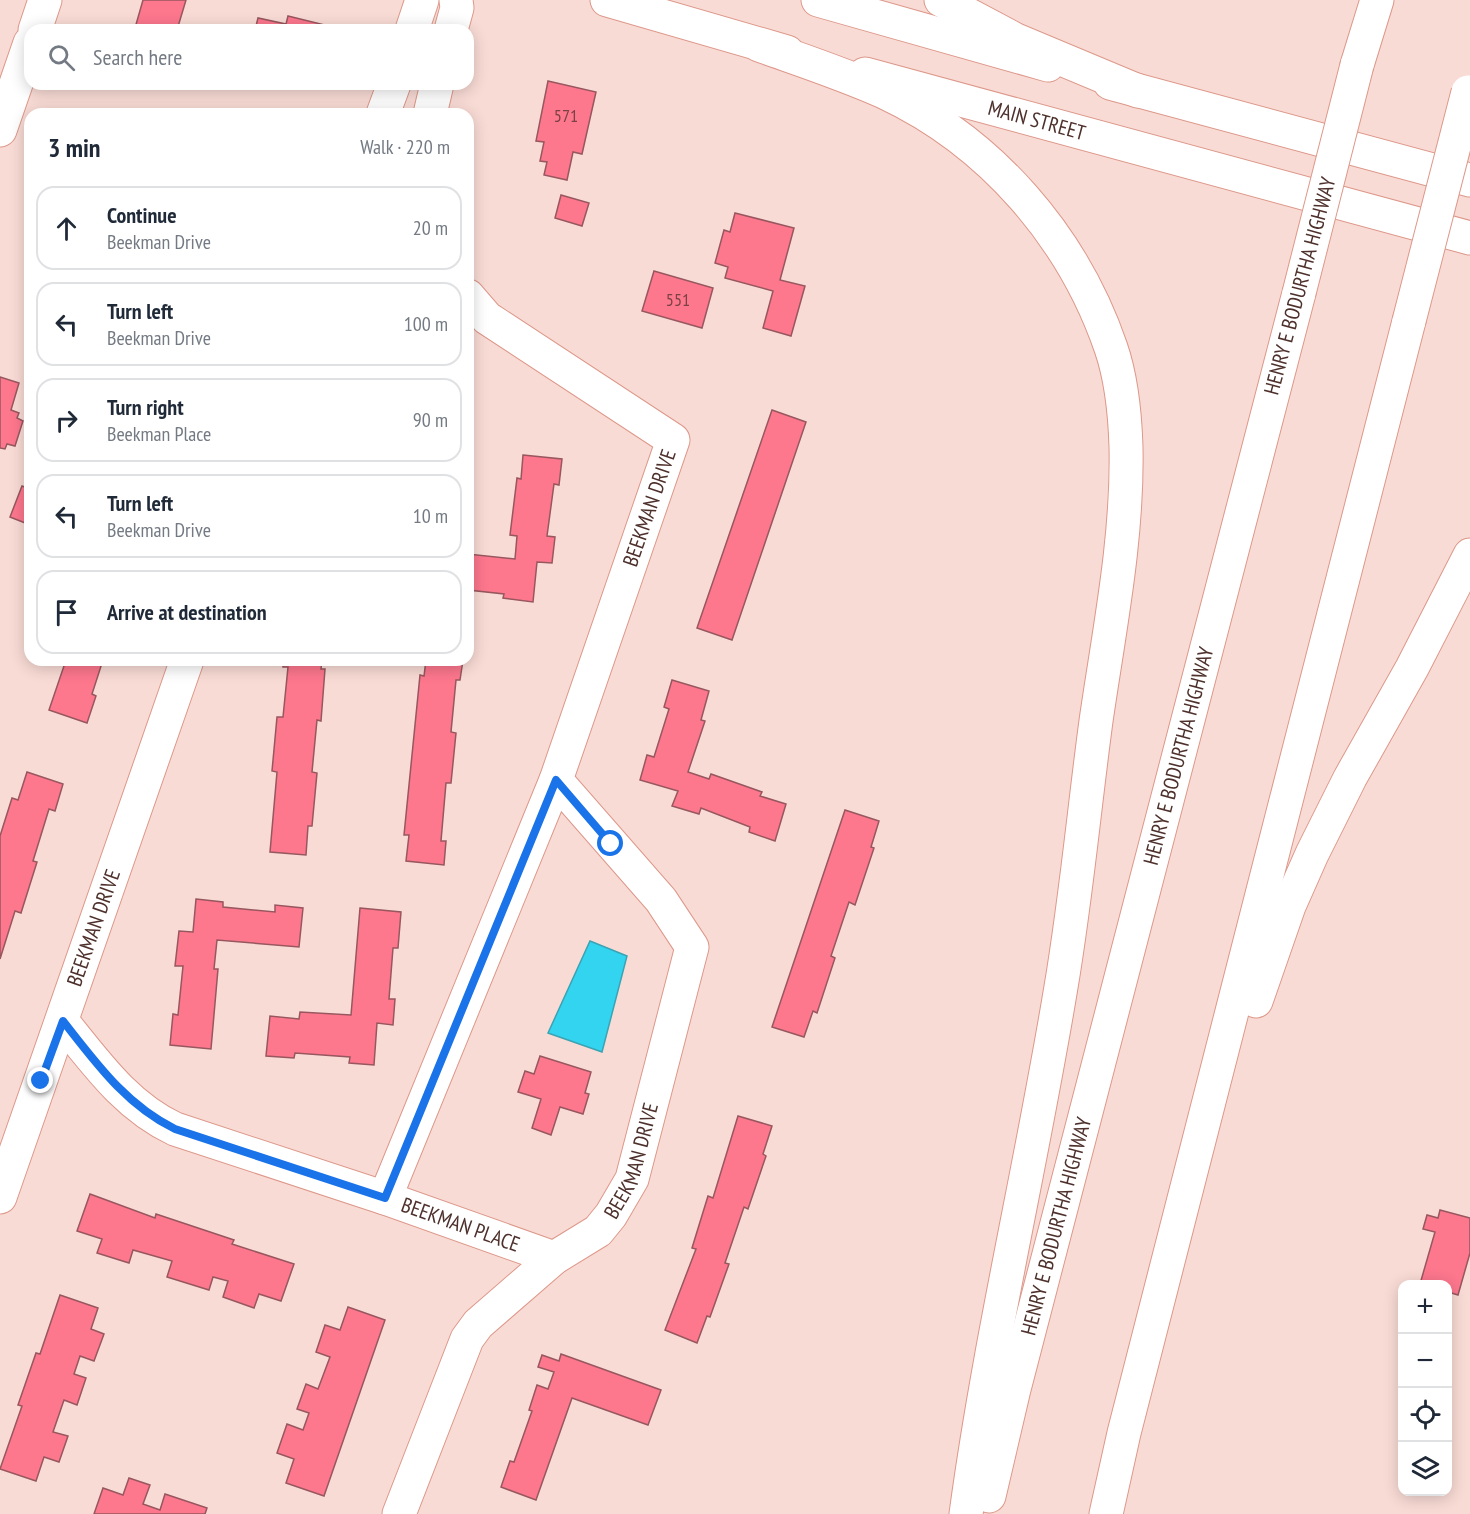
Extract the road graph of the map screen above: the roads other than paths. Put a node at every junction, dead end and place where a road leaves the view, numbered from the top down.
1 (45, 0) edge
2 (422, 0) edge
3 (456, 0) edge
4 (607, 0) edge
5 (818, 0) edge
6 (941, 0) edge
7 (1364, 0) edge
8 (1377, 0) edge
9 (37, 24) edge
10 (414, 24) edge
11 (453, 24) edge
12 (759, 45) junction
13 (24, 60) edge
14 (1358, 65) junction
15 (1469, 89) edge
16 (392, 90) edge
17 (435, 90) edge
18 (1138, 90) junction
19 (385, 108) edge
20 (431, 108) edge
21 (0, 130) edge
22 (1470, 180) edge
23 (1470, 238) edge
24 (474, 309) edge
25 (1470, 555) edge
26 (185, 666) edge
27 (556, 780) junction
28 (63, 1021) junction
29 (0, 1197) edge
30 (385, 1198) junction
31 (554, 1258) junction
32 (1163, 1285) junction
33 (399, 1514) edge
34 (966, 1514) edge
35 (985, 1514) edge
36 (1106, 1514) edge

1 - 9 main road
2 - 10 main road
3 - 11 main road
4 - 12 main road, MAIN STREET
5 - 18 main road
6 - 18 main road
7 - 14 main road
8 - 14 main road, HENRY E BODURTHA HIGHWAY
12 - 23 main road, MAIN STREET
12 - 34 main road
13 - 21 main road
14 - 35 main road, HENRY E BODURTHA HIGHWAY, bridge
15 - 32 main road, bridge
16 - 19 main road
17 - 20 main road
18 - 22 main road
24 - 27 main road, BEEKMAN DRIVE
25 - 32 main road
26 - 28 main road, BEEKMAN DRIVE
27 - 30 main road, BEEKMAN DRIVE
27 - 31 main road, BEEKMAN DRIVE
28 - 29 main road, BEEKMAN DRIVE
28 - 30 main road, BEEKMAN PLACE
30 - 31 main road, BEEKMAN PLACE
31 - 33 main road, BEEKMAN DRIVE
32 - 36 main road

